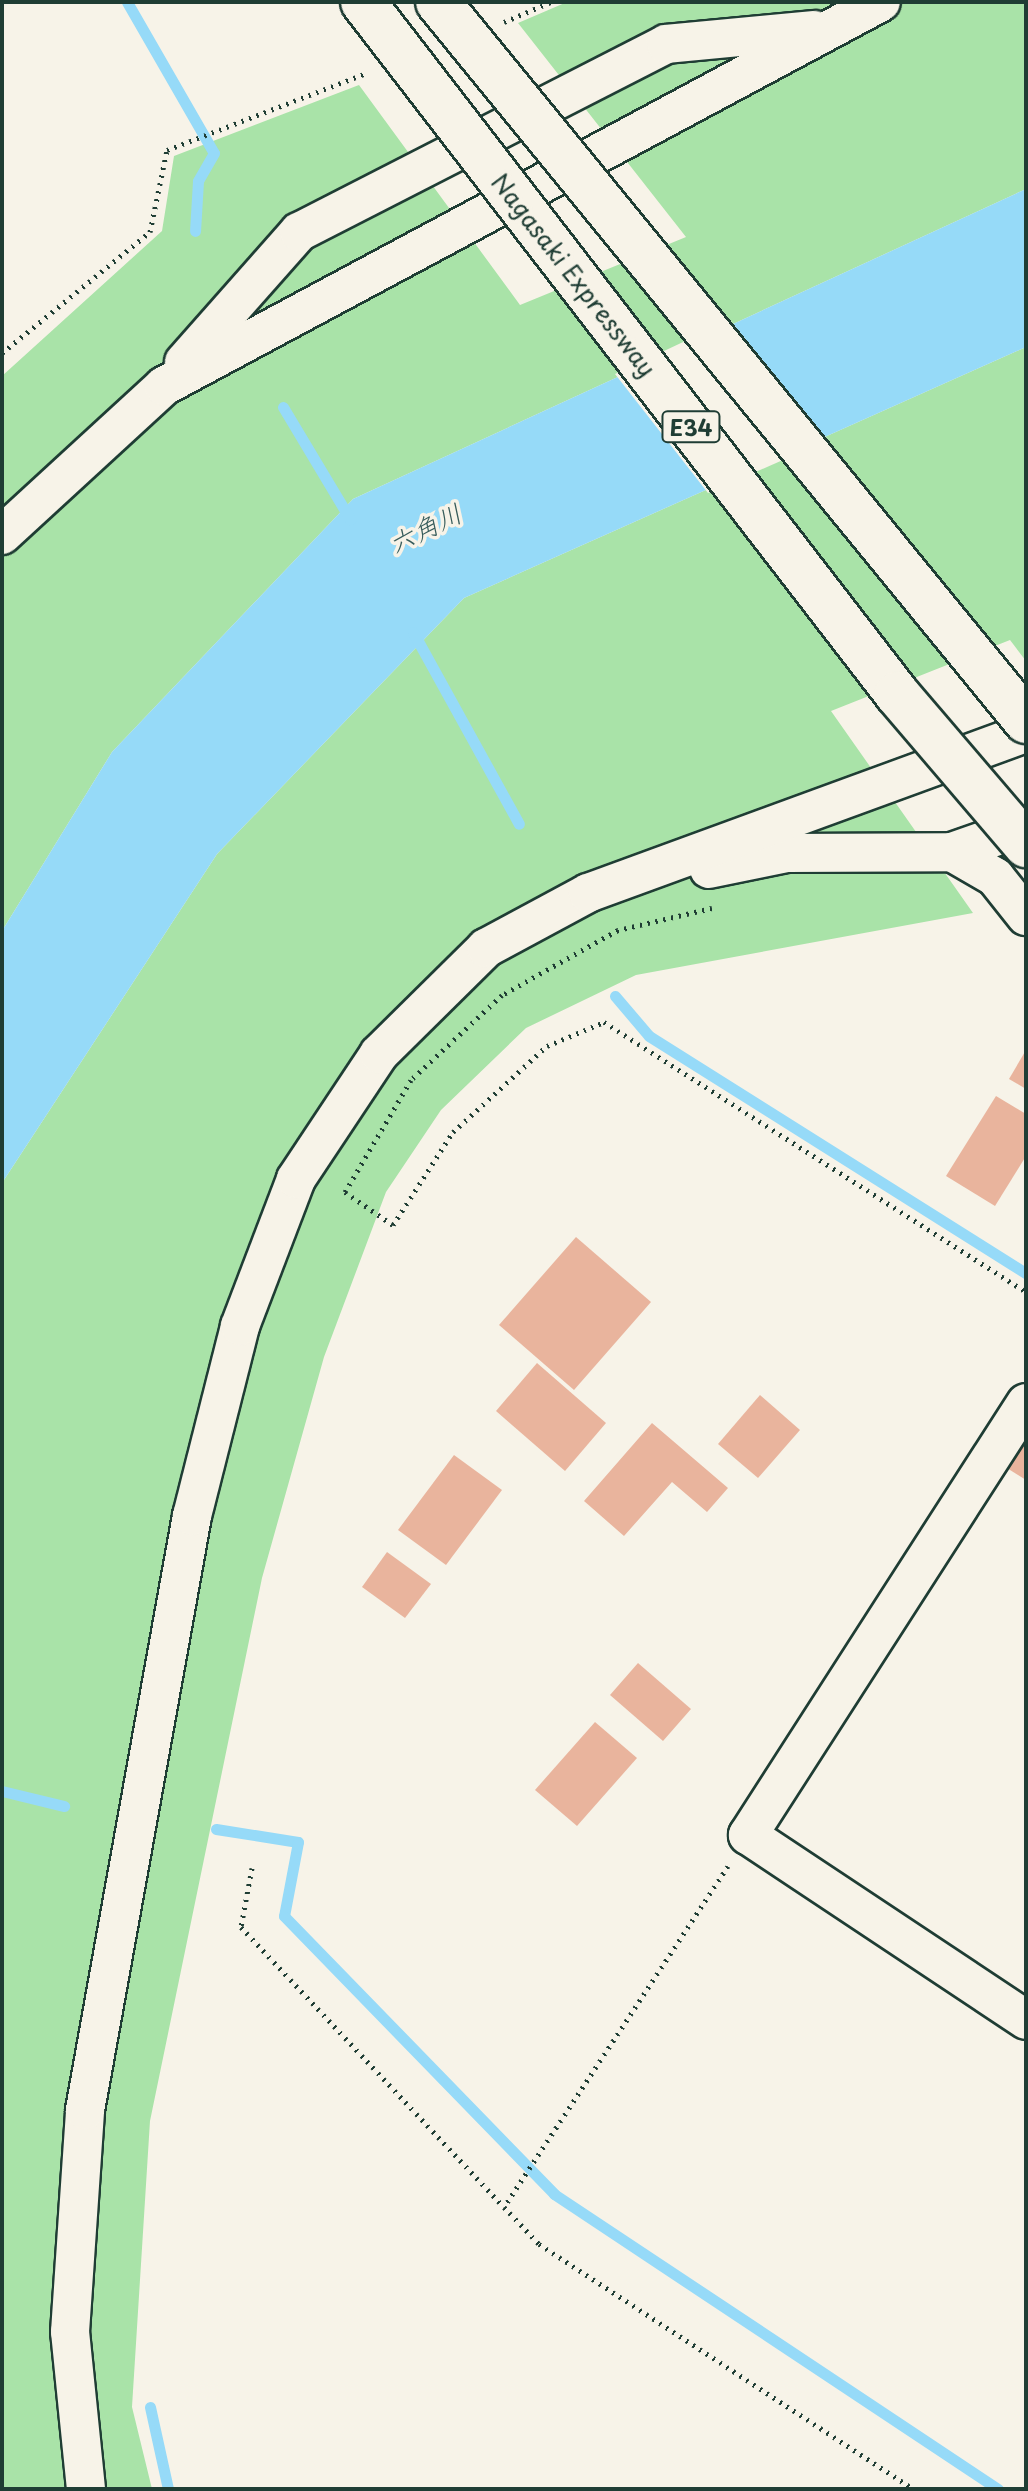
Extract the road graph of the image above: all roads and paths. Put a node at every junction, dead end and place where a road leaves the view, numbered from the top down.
1 (363, 2) edge
2 (438, 2) edge
3 (551, 2) edge
4 (881, 2) edge
5 (503, 22) dead end
6 (830, 29) junction
7 (220, 127) dead end
8 (2, 353) edge
9 (164, 386) junction
10 (2, 535) edge
11 (1026, 721) edge
12 (1026, 733) edge
13 (1026, 826) edge
14 (1026, 845) edge
15 (952, 852) junction
16 (588, 893) junction
17 (724, 905) dead end
18 (1026, 916) edge
19 (1026, 1292) edge
20 (1026, 1403) edge
21 (748, 1835) junction
22 (252, 1868) dead end
23 (1026, 2020) edge
24 (504, 2207) junction
25 (86, 2489) edge
26 (914, 2489) edge

1 - 14 highway, Nagasaki Expressway / E34, bridge
2 - 11 highway, E34, bridge
3 - 5 path
4 - 6 street
6 - 9 street
6 - 9 street
7 - 8 path
9 - 10 street
12 - 16 street
13 - 15 street
15 - 16 street
15 - 18 street
16 - 25 street
17 - 19 path
20 - 21 street
21 - 23 street
21 - 24 path
22 - 24 path
24 - 26 path

